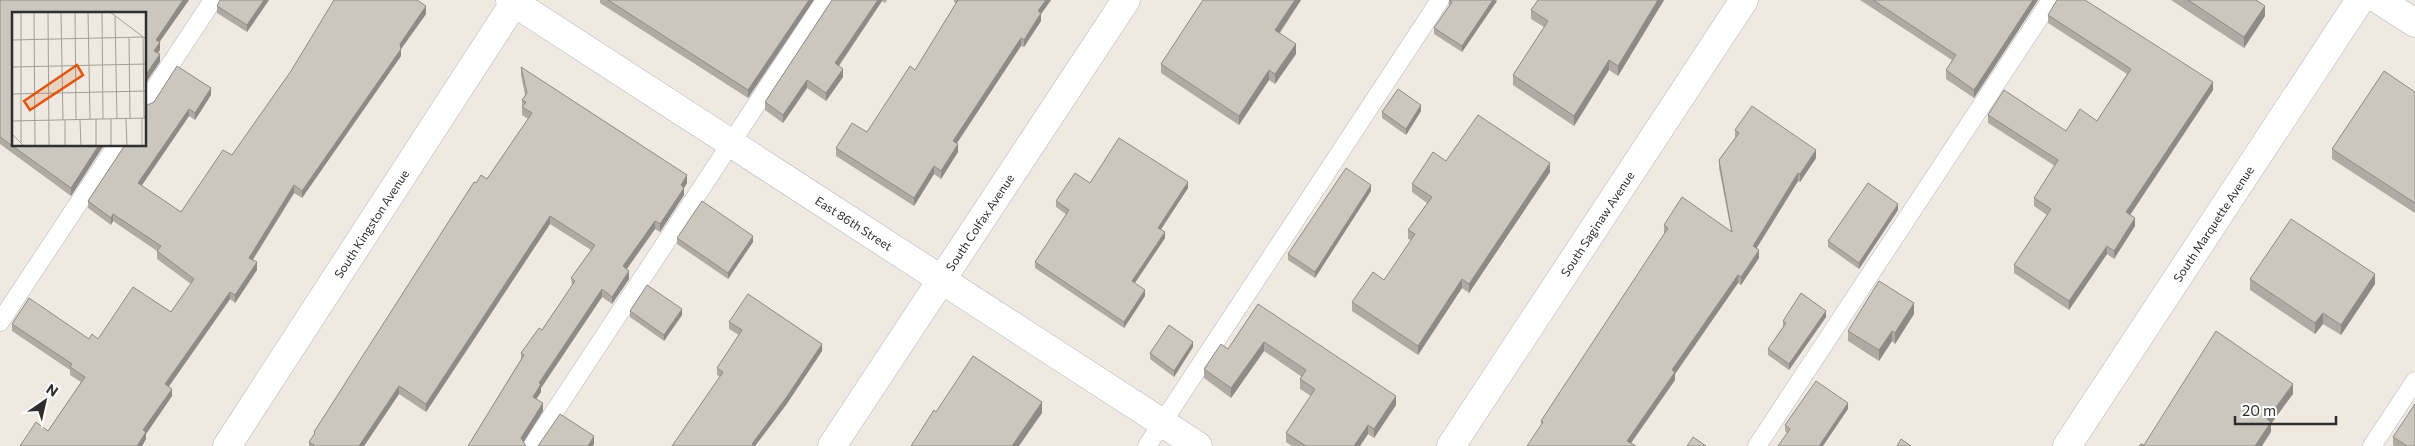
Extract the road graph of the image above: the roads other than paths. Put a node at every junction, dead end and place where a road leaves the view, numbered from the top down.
1 (213, 0) edge
2 (826, 0) edge
3 (1126, 0) edge
4 (1440, 0) edge
5 (1744, 0) edge
6 (2051, 0) edge
7 (2360, 0) edge
8 (2379, 0) edge
9 (513, 1) edge
10 (2415, 23) edge
11 (146, 101) edge
12 (731, 144) junction
13 (116, 146) edge
14 (941, 280) junction
15 (0, 322) edge
16 (2415, 381) edge
17 (1162, 423) junction
18 (226, 446) edge
19 (532, 446) edge
20 (832, 446) edge
21 (1147, 446) edge
22 (1198, 446) edge
23 (1451, 446) edge
24 (1757, 446) edge
25 (2067, 446) edge
26 (2372, 446) edge

1 - 11 lane
2 - 12 lane
3 - 14 street, South Colfax Avenue
4 - 17 lane
5 - 23 street, South Saginaw Avenue
6 - 24 lane
7 - 25 street, South Marquette Avenue
8 - 10 street
9 - 12 street, East 86th Street
9 - 18 street, South Kingston Avenue
12 - 14 street, East 86th Street
12 - 19 lane
13 - 15 lane
14 - 17 street, East 86th Street
14 - 20 street, South Colfax Avenue
16 - 26 lane
17 - 21 lane
17 - 22 street, East 86th Street

